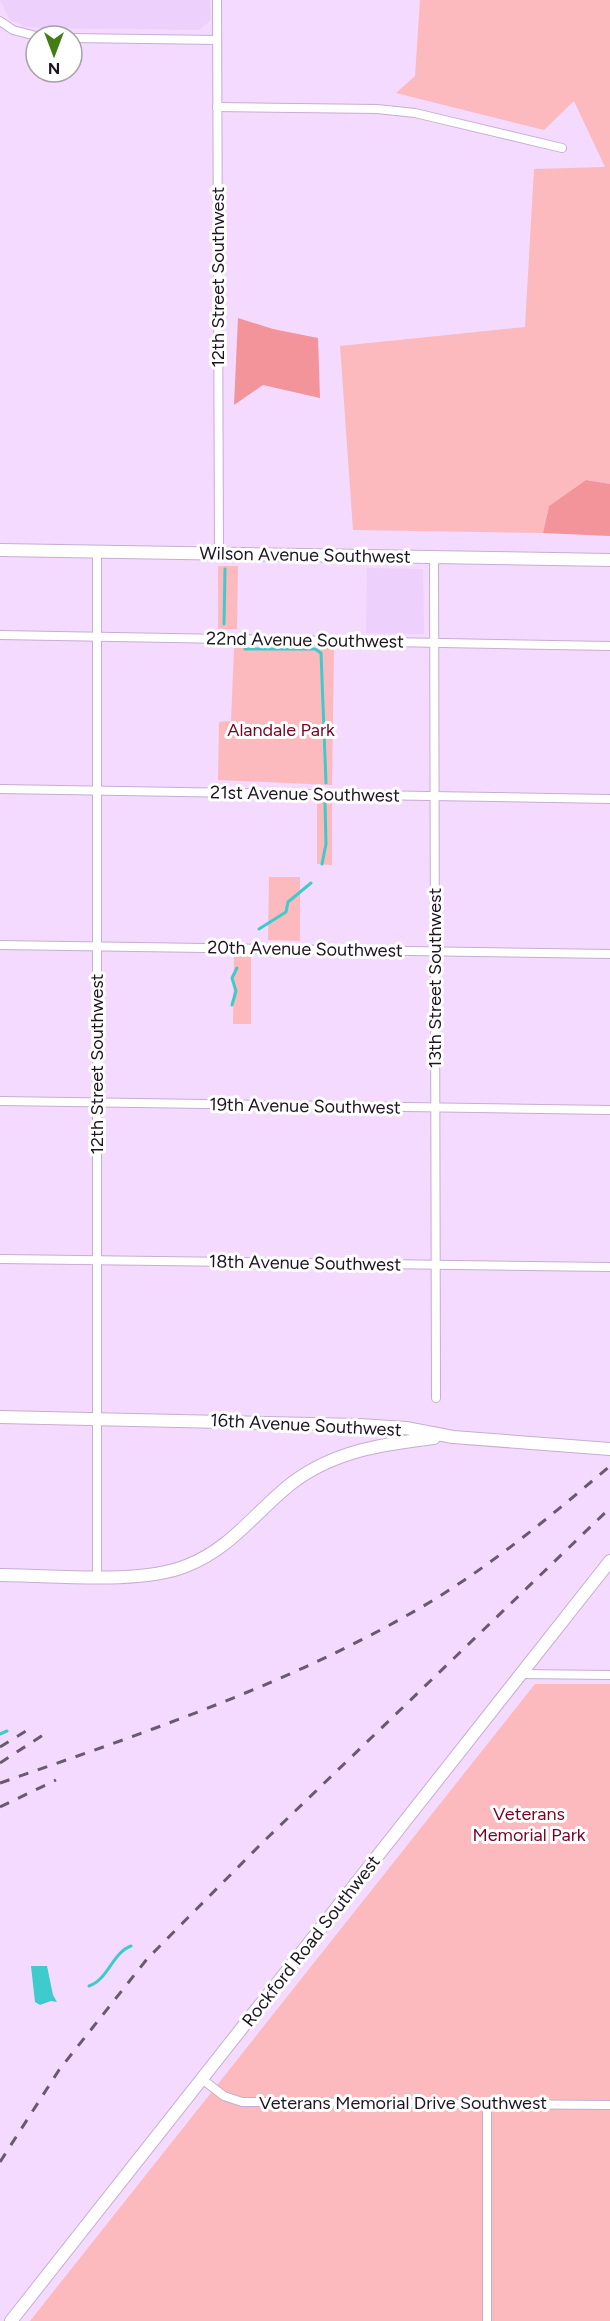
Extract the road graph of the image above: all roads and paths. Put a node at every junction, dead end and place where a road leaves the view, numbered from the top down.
1 (217, 0) edge
2 (0, 21) edge
3 (24, 33) edge
4 (84, 38) edge
5 (217, 40) junction
6 (217, 107) junction
7 (562, 148) dead end
8 (0, 550) edge
9 (97, 552) junction
10 (219, 554) junction
11 (434, 557) junction
12 (610, 560) edge
13 (0, 635) edge
14 (97, 636) junction
15 (434, 643) junction
16 (610, 646) edge
17 (0, 789) edge
18 (97, 790) junction
19 (434, 796) junction
20 (610, 799) edge
21 (0, 945) edge
22 (97, 946) junction
23 (435, 951) junction
24 (610, 954) edge
25 (0, 1101) edge
26 (97, 1103) junction
27 (435, 1108) junction
28 (610, 1110) edge
29 (0, 1259) edge
30 (97, 1261) junction
31 (435, 1265) junction
32 (610, 1267) edge
33 (436, 1398) dead end
34 (0, 1417) edge
35 (97, 1418) junction
36 (450, 1437) junction
37 (610, 1449) edge
38 (610, 1561) edge
39 (0, 1575) edge
40 (97, 1576) junction
41 (520, 1674) junction
42 (610, 1675) edge
43 (202, 2079) junction
44 (487, 2103) junction
45 (610, 2105) edge
46 (11, 2321) edge
47 (487, 2321) edge

1 - 5 street, 12th Street Southwest
2 - 3 street
4 - 5 street
5 - 6 street, 12th Street Southwest
6 - 7 street
6 - 10 street, 12th Street Southwest
8 - 9 main road, Wilson Avenue Southwest
9 - 10 main road, Wilson Avenue Southwest
9 - 14 street, 12th Street Southwest
10 - 11 main road, Wilson Avenue Southwest
11 - 12 main road, Wilson Avenue Southwest
11 - 15 street, 13th Street Southwest
13 - 14 street, 22nd Avenue Southwest
14 - 15 street, 22nd Avenue Southwest
14 - 18 street, 12th Street Southwest
15 - 16 street, 22nd Avenue Southwest
15 - 19 street, 13th Street Southwest
17 - 18 street, 21st Avenue Southwest
18 - 19 street, 21st Avenue Southwest
18 - 22 street, 12th Street Southwest
19 - 20 street, 21st Avenue Southwest
19 - 23 street, 13th Street Southwest
21 - 22 street, 20th Avenue Southwest
22 - 23 street, 20th Avenue Southwest
22 - 26 street, 12th Street Southwest
23 - 24 street, 20th Avenue Southwest
23 - 27 street, 13th Street Southwest
25 - 26 street, 19th Avenue Southwest
26 - 27 street, 19th Avenue Southwest
26 - 30 street, 12th Street Southwest
27 - 28 street, 19th Avenue Southwest
27 - 31 street, 13th Street Southwest
29 - 30 street, 18th Avenue Southwest
30 - 31 street, 18th Avenue Southwest
30 - 35 street, 12th Street Southwest
31 - 32 street, 18th Avenue Southwest
31 - 33 street, 13th Street Southwest
34 - 35 main road, 16th Avenue Southwest
35 - 36 main road, 16th Avenue Southwest
35 - 40 street, 12th Street Southwest
36 - 37 main road, 16th Avenue Southwest
36 - 40 main road
38 - 41 main road, Rockford Road Southwest
39 - 40 main road
41 - 42 street
41 - 43 main road, Rockford Road Southwest
43 - 44 street, Veterans Memorial Drive Southwest
43 - 46 main road, Rockford Road Southwest
44 - 45 street, Veterans Memorial Drive Southwest
44 - 47 street

